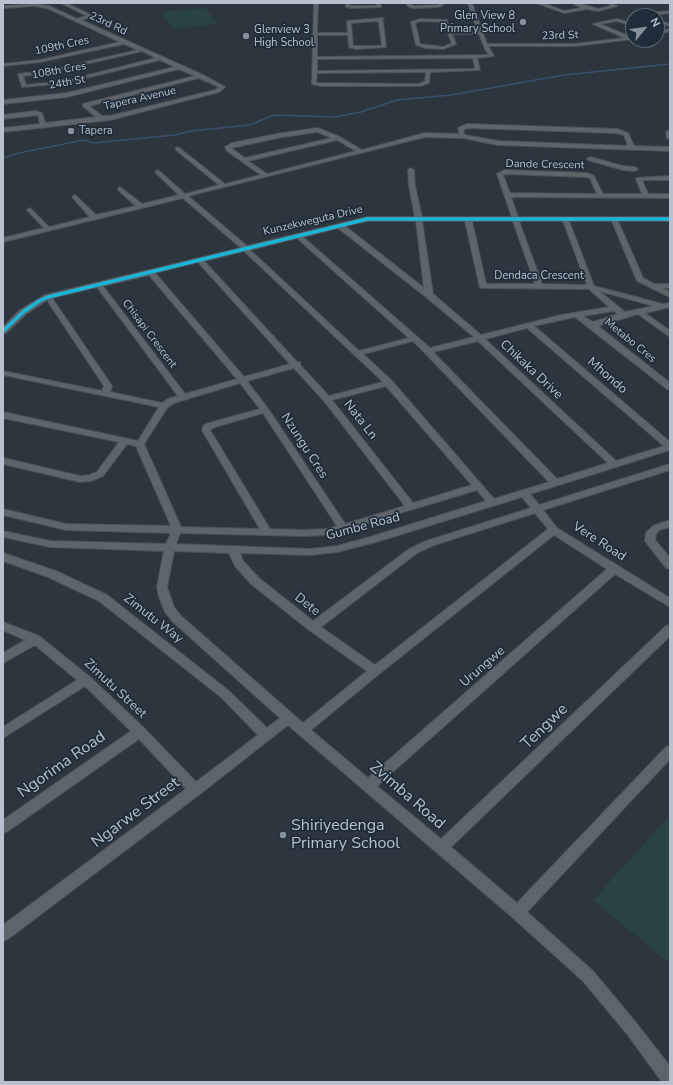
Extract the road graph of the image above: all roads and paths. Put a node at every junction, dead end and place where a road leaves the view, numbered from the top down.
1 (63, 3) edge
2 (316, 3) edge
3 (348, 3) edge
4 (378, 3) edge
5 (408, 3) edge
6 (441, 3) edge
7 (470, 3) edge
8 (539, 3) edge
9 (574, 3) edge
10 (619, 3) edge
11 (610, 4) edge
12 (3, 7) edge
13 (587, 8) junction
14 (447, 18) dead end
15 (77, 20) junction
16 (442, 20) junction
17 (625, 22) edge
18 (450, 33) junction
19 (482, 33) junction
20 (315, 34) junction
21 (349, 34) junction
22 (625, 36) edge
23 (625, 39) edge
24 (125, 42) junction
25 (487, 45) junction
26 (142, 50) junction
27 (475, 57) junction
28 (161, 58) junction
29 (316, 58) junction
30 (3, 64) edge
31 (180, 67) junction
32 (428, 71) junction
33 (315, 72) junction
34 (201, 76) junction
35 (3, 102) edge
36 (3, 116) edge
37 (101, 118) junction
38 (43, 126) junction
39 (3, 130) edge
40 (670, 132) edge
41 (464, 136) junction
42 (338, 138) junction
43 (670, 138) edge
44 (586, 146) junction
45 (632, 148) junction
46 (178, 149) dead end
47 (670, 149) edge
48 (360, 151) junction
49 (244, 160) junction
50 (590, 169) dead end
51 (411, 170) dead end
52 (158, 172) dead end
53 (265, 175) junction
54 (592, 177) junction
55 (670, 178) edge
56 (639, 179) junction
57 (224, 186) junction
58 (120, 189) dead end
59 (507, 195) junction
60 (184, 196) junction
61 (601, 196) junction
62 (646, 196) junction
63 (670, 196) edge
64 (75, 197) dead end
65 (141, 206) junction
66 (30, 210) dead end
67 (95, 218) junction
68 (419, 219) junction
69 (468, 219) junction
70 (515, 219) junction
71 (565, 219) junction
72 (614, 219) junction
73 (667, 221) edge
74 (340, 226) junction
75 (48, 229) junction
76 (298, 236) junction
77 (3, 240) edge
78 (246, 249) junction
79 (200, 261) junction
80 (151, 273) junction
81 (98, 284) junction
82 (653, 286) junction
83 (670, 286) edge
84 (539, 287) junction
85 (591, 287) junction
86 (429, 296) junction
87 (670, 296) edge
88 (48, 298) junction
89 (670, 304) edge
90 (662, 306) junction
91 (616, 308) junction
92 (638, 311) junction
93 (576, 314) junction
94 (624, 315) junction
95 (592, 324) junction
96 (528, 325) junction
97 (3, 331) edge
98 (670, 335) edge
99 (480, 338) junction
100 (413, 339) junction
101 (428, 351) junction
102 (359, 353) junction
103 (297, 364) junction
104 (3, 373) edge
105 (241, 381) junction
106 (389, 383) junction
107 (670, 387) edge
108 (106, 393) junction
109 (183, 397) junction
110 (327, 399) junction
111 (164, 406) junction
112 (265, 410) junction
113 (3, 415) edge
114 (125, 440) junction
115 (140, 444) junction
116 (670, 447) edge
117 (3, 461) edge
118 (614, 464) junction
119 (670, 467) edge
120 (555, 482) junction
121 (477, 487) junction
122 (523, 492) junction
123 (492, 502) junction
124 (411, 507) junction
125 (537, 508) junction
126 (3, 512) edge
127 (670, 523) edge
128 (343, 528) junction
129 (177, 529) junction
130 (554, 530) junction
131 (267, 532) junction
132 (3, 534) edge
133 (170, 547) junction
134 (233, 550) junction
135 (3, 557) edge
136 (670, 565) edge
137 (614, 570) junction
138 (670, 603) edge
139 (3, 626) edge
140 (314, 628) junction
141 (670, 629) edge
142 (35, 639) junction
143 (3, 659) edge
144 (375, 671) junction
145 (86, 680) junction
146 (288, 718) junction
147 (303, 730) junction
148 (140, 732) junction
149 (3, 733) edge
150 (266, 735) junction
151 (670, 750) edge
152 (369, 785) junction
153 (195, 790) junction
154 (3, 827) edge
155 (441, 848) junction
156 (517, 912) junction
157 (3, 934) edge
158 (670, 1080) edge

1 - 15 street
2 - 20 street
3 - 4 street
5 - 6 street
7 - 19 street
8 - 13 street
9 - 13 street
10 - 11 street
11 - 13 street
12 - 15 street, 23rd Rd
14 - 16 street
15 - 24 street, 23rd Rd
16 - 18 street
16 - 18 street
17 - 22 street
18 - 19 street
19 - 25 street
20 - 21 street
20 - 29 street
21 - 21 street
23 - 25 street, 23rd St
24 - 26 street, 23rd Rd
24 - 30 street, 109th Cres
25 - 27 street
26 - 28 street, 23rd Rd
26 - 28 street, 108th Cres
27 - 29 street
27 - 32 street
28 - 31 street, 23rd Rd
29 - 33 street
31 - 34 street, 23rd Rd
31 - 35 street, 24th St
32 - 33 street
32 - 33 street
34 - 37 street, Tapera Avenue
34 - 37 street, Tapera Avenue
36 - 38 street
37 - 38 street
38 - 39 street
40 - 43 street
41 - 44 street
41 - 45 street
41 - 48 street
42 - 48 street
42 - 49 street
42 - 49 street
44 - 45 street
44 - 56 street
45 - 47 street
46 - 57 street
48 - 53 street
49 - 53 street
50 - 54 street
51 - 68 street
52 - 60 street
53 - 57 street
54 - 59 street, Dande Crescent
54 - 61 street, Dande Crescent
55 - 56 street
56 - 62 street
57 - 60 street
58 - 65 street
59 - 61 street
59 - 70 street, Dande Crescent
60 - 65 street
60 - 78 street
61 - 62 street
62 - 63 street
64 - 67 street
65 - 67 street
66 - 75 street
67 - 75 street
68 - 69 street, Kunzekweguta Drive
68 - 74 street, Kunzekweguta Drive
68 - 86 street
69 - 70 street, Kunzekweguta Drive
69 - 84 street, Dendaca Crescent
70 - 71 street, Kunzekweguta Drive
70 - 84 street, Dande Crescent
71 - 72 street, Kunzekweguta Drive
71 - 85 street, Dendaca Crescent
72 - 73 street, Kunzekweguta Drive
72 - 82 street
74 - 76 street, Kunzekweguta Drive
74 - 86 street, Chikaka Drive
75 - 77 street
76 - 78 street, Kunzekweguta Drive
76 - 100 street
78 - 79 street, Kunzekweguta Drive
78 - 102 street
79 - 80 street, Kunzekweguta Drive
79 - 103 street
80 - 81 street, Kunzekweguta Drive
80 - 105 street
81 - 88 street, Kunzekweguta Drive
81 - 109 street, Chisapi Crescent
82 - 83 street
82 - 87 street
84 - 85 street, Dendaca Crescent
85 - 90 street
85 - 91 street
86 - 99 street, Chikaka Drive
88 - 97 street, Kunzekweguta Drive
88 - 108 street
89 - 90 street
90 - 92 street
91 - 93 street
91 - 94 street
92 - 94 street
92 - 98 street
93 - 95 street, Metabo Cres
93 - 96 street
94 - 95 street
95 - 107 street, Metabo Cres
96 - 99 street
96 - 116 street, Mhondo
99 - 101 street
99 - 118 street, Chikaka Drive
100 - 101 street
100 - 102 street
101 - 120 street
102 - 106 street
103 - 105 street
103 - 110 street
104 - 108 street
105 - 109 street
105 - 112 street
106 - 110 street, Nata Ln
106 - 121 street
108 - 111 street
109 - 111 street
110 - 124 street, Nata Ln
111 - 115 street
112 - 128 street, Nzungu Cres
112 - 131 street, Nzungu Cres
113 - 114 street
114 - 115 street
114 - 117 street
115 - 129 street
116 - 118 street, Gumbe Road
118 - 120 street, Gumbe Road
119 - 125 street
120 - 122 street, Gumbe Road
121 - 123 street
121 - 124 street
122 - 123 street, Gumbe Road
122 - 125 street, Vere Road
123 - 134 street, Gumbe Road
124 - 128 street
125 - 130 street, Vere Road
125 - 140 street
126 - 129 street
127 - 136 street
128 - 131 street
129 - 131 street
129 - 133 street, Zvimba Road
130 - 137 street, Vere Road
130 - 144 street
132 - 133 street, Gumbe Road
133 - 134 street, Gumbe Road
133 - 146 street, Zvimba Road
134 - 140 street, Dete
135 - 150 street, Zimutu Way
137 - 138 street, Vere Road
137 - 152 street, Urungwe
139 - 142 street, Zimutu Street
140 - 144 street, Dete
141 - 155 street, Tengwe
142 - 143 street
142 - 145 street, Zimutu Street
144 - 147 street
145 - 148 street, Zimutu Street
145 - 149 street
146 - 147 street, Zvimba Road
146 - 150 street, Ngarwe Street
147 - 152 street, Zvimba Road
148 - 153 street, Zimutu Street
148 - 154 street, Ngorima Road
150 - 153 street, Ngarwe Street
151 - 156 street
152 - 155 street, Zvimba Road
153 - 157 street, Ngarwe Street
155 - 156 street, Zvimba Road
156 - 158 street, Zvimba Road

